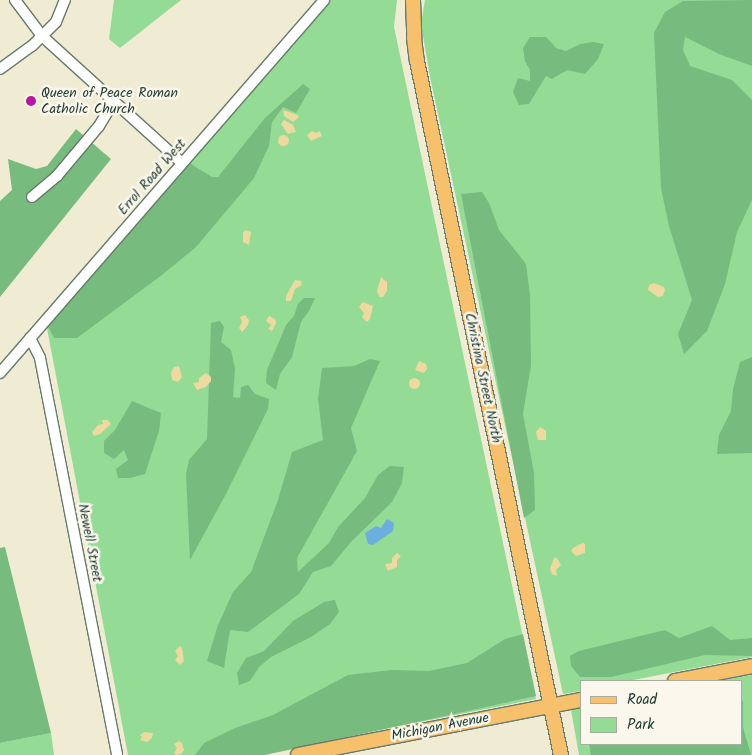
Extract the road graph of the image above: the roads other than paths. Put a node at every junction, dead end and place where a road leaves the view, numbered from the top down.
1 (15, 0) edge
2 (65, 0) edge
3 (324, 0) edge
4 (413, 0) edge
5 (42, 36) junction
6 (0, 69) edge
7 (114, 101) junction
8 (182, 164) junction
9 (32, 197) dead end
10 (30, 338) junction
11 (0, 373) edge
12 (752, 666) edge
13 (679, 680) edge
14 (580, 700) edge
15 (551, 706) junction
16 (117, 755) edge
17 (298, 755) edge
18 (561, 755) edge

1 - 5 street
2 - 5 street
3 - 8 street, Errol Road West
4 - 15 main road, Christina Street North
5 - 6 street
5 - 7 street
7 - 8 street
7 - 9 street
8 - 10 street, Errol Road West
10 - 11 street, Errol Road West
10 - 16 street, Newell Street
12 - 13 main road
14 - 15 main road, Michigan Avenue
15 - 17 main road, Michigan Avenue
15 - 18 main road, Christina Street North

